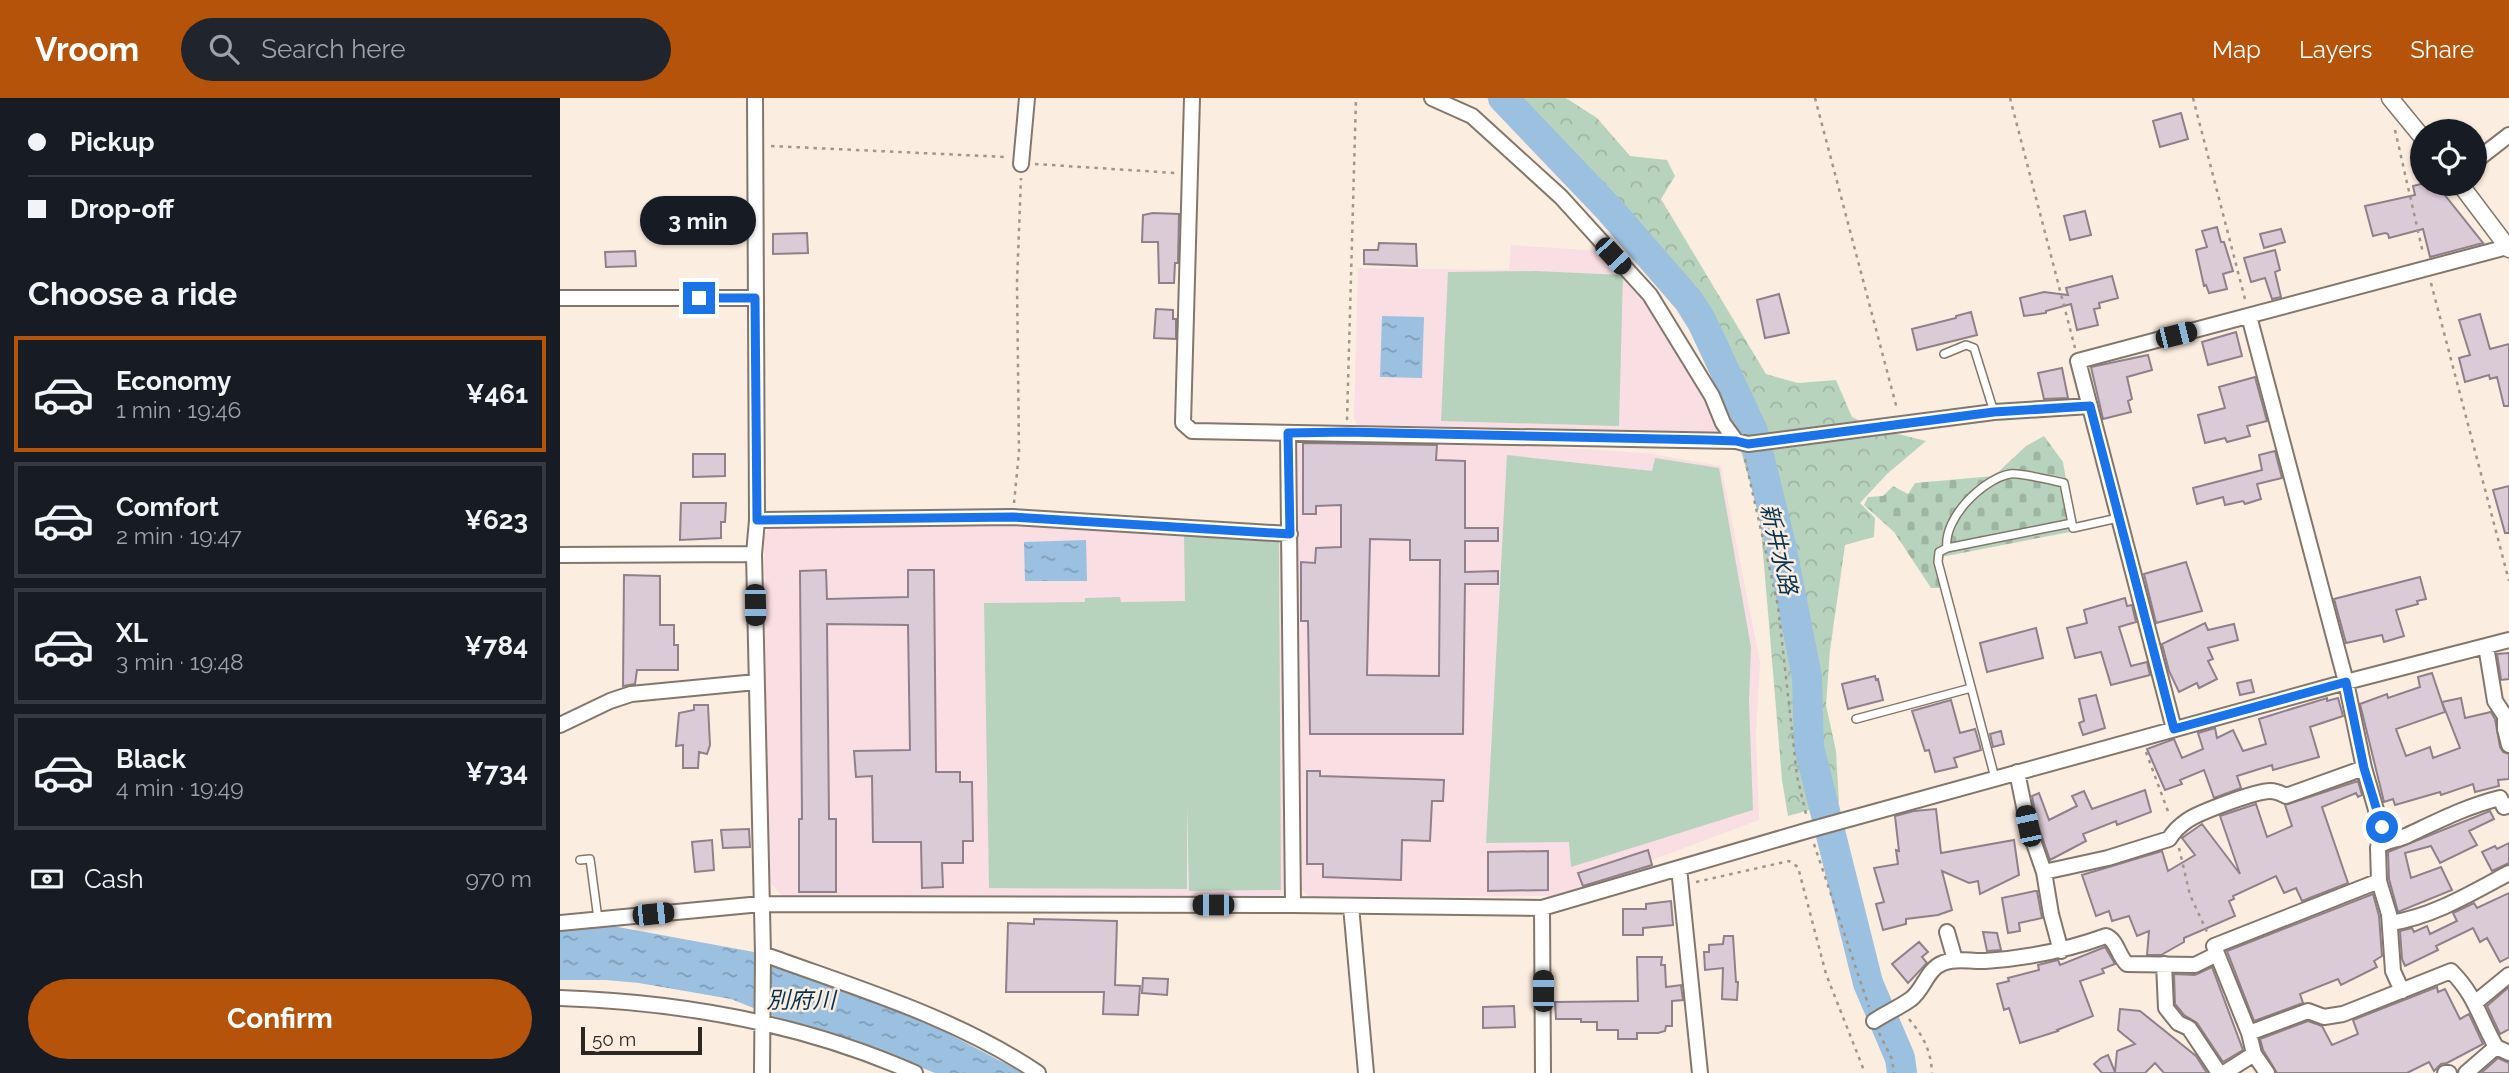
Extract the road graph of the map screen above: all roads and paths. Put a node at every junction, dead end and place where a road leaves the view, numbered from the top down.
1 (755, 98) edge
2 (1027, 98) edge
3 (1192, 98) edge
4 (1356, 98) edge
5 (1432, 98) edge
6 (1815, 98) edge
7 (2010, 98) edge
8 (2193, 98) edge
9 (2395, 104) edge
10 (2410, 123) edge
11 (2509, 135) edge
12 (755, 145) junction
13 (2487, 152) edge
14 (1021, 164) junction
15 (1189, 174) junction
16 (2469, 196) edge
17 (2508, 248) edge
18 (2427, 268) junction
19 (560, 298) edge
20 (755, 298) junction
21 (2249, 316) junction
22 (1944, 354) dead end
23 (2078, 361) junction
24 (2090, 406) junction
25 (1994, 412) junction
26 (1902, 425) junction
27 (1346, 432) junction
28 (1288, 433) junction
29 (1736, 441) junction
30 (1013, 517) junction
31 (2118, 518) junction
32 (757, 520) junction
33 (2072, 523) junction
34 (1290, 534) junction
35 (1947, 548) junction
36 (754, 554) junction
37 (560, 555) edge
38 (2509, 581) edge
39 (2509, 640) edge
40 (2486, 646) junction
41 (756, 682) junction
42 (2346, 682) junction
43 (1971, 688) junction
44 (2507, 715) edge
45 (1856, 719) dead end
46 (560, 725) edge
47 (2174, 729) junction
48 (2509, 745) edge
49 (2364, 768) junction
50 (2017, 772) junction
51 (1995, 778) junction
52 (2506, 804) edge
53 (1809, 830) junction
54 (2385, 841) junction
55 (580, 860) dead end
56 (1679, 868) junction
57 (2044, 872) junction
58 (2509, 873) edge
59 (2379, 881) junction
60 (1681, 885) junction
61 (2190, 895) dead end
62 (761, 904) junction
63 (1293, 905) junction
64 (1351, 906) junction
65 (1542, 908) junction
66 (598, 919) junction
67 (560, 923) edge
68 (2390, 923) junction
69 (1947, 932) dead end
70 (2216, 950) junction
71 (2061, 951) junction
72 (763, 958) junction
73 (1955, 960) junction
74 (2164, 964) junction
75 (2509, 975) edge
76 (2402, 991) junction
77 (560, 998) edge
78 (2476, 1002) junction
79 (1897, 1006) junction
80 (762, 1020) junction
81 (1874, 1021) junction
82 (2249, 1033) junction
83 (2503, 1050) edge
84 (2254, 1054) junction
85 (1021, 1068) edge
86 (762, 1073) edge
87 (915, 1073) edge
88 (1038, 1073) edge
89 (1366, 1073) edge
90 (1543, 1073) edge
91 (1700, 1073) edge
92 (1865, 1073) edge
93 (1894, 1073) edge
94 (1932, 1073) edge
95 (2219, 1073) edge
96 (2224, 1073) edge
97 (2267, 1073) edge
98 (2466, 1073) edge

1 - 12 street
2 - 14 street
3 - 15 street
4 - 27 path
5 - 29 street
6 - 26 path
7 - 23 path
8 - 21 path
9 - 10 street
9 - 18 path
11 - 13 street
12 - 14 path
12 - 20 street
14 - 15 path
14 - 30 path
15 - 28 street
16 - 17 street
17 - 18 street
18 - 21 street
18 - 38 path
19 - 20 street
20 - 32 street
21 - 23 street
21 - 42 street
22 - 25 lane
23 - 24 street
24 - 25 street
24 - 31 street
25 - 26 street
26 - 29 street
27 - 28 street
27 - 29 street
28 - 34 street
29 - 53 path
30 - 32 street
30 - 34 street
31 - 33 lane
31 - 47 street
32 - 36 street
33 - 35 lane
33 - 35 lane
34 - 63 street
35 - 43 lane
36 - 37 street
36 - 41 street
39 - 40 street
40 - 42 street
40 - 44 street
41 - 46 street
41 - 62 street
42 - 47 street
42 - 49 street
43 - 45 lane
43 - 51 lane
44 - 48 street
47 - 50 street
49 - 54 street
49 - 57 street
50 - 51 street
50 - 57 street
51 - 53 street
52 - 54 street
53 - 56 street
53 - 81 path
54 - 59 street
55 - 66 lane
56 - 60 street
56 - 65 street
57 - 71 street
58 - 68 street
59 - 68 street
59 - 70 street
60 - 91 street
60 - 92 path
61 - 70 path
62 - 63 street
62 - 66 street
62 - 72 street
63 - 64 street
64 - 65 street
64 - 89 street
65 - 90 street
66 - 67 street
68 - 76 street
69 - 73 street
70 - 74 street
70 - 82 street
71 - 73 street
71 - 74 street
72 - 80 street
72 - 85 street
73 - 79 street
74 - 95 street
75 - 78 street
76 - 78 street
76 - 82 street
77 - 80 street
78 - 83 street
79 - 81 street
79 - 94 path
80 - 86 street
80 - 87 street
81 - 93 path
82 - 84 street
83 - 98 street
84 - 96 street
84 - 97 street
85 - 88 street

